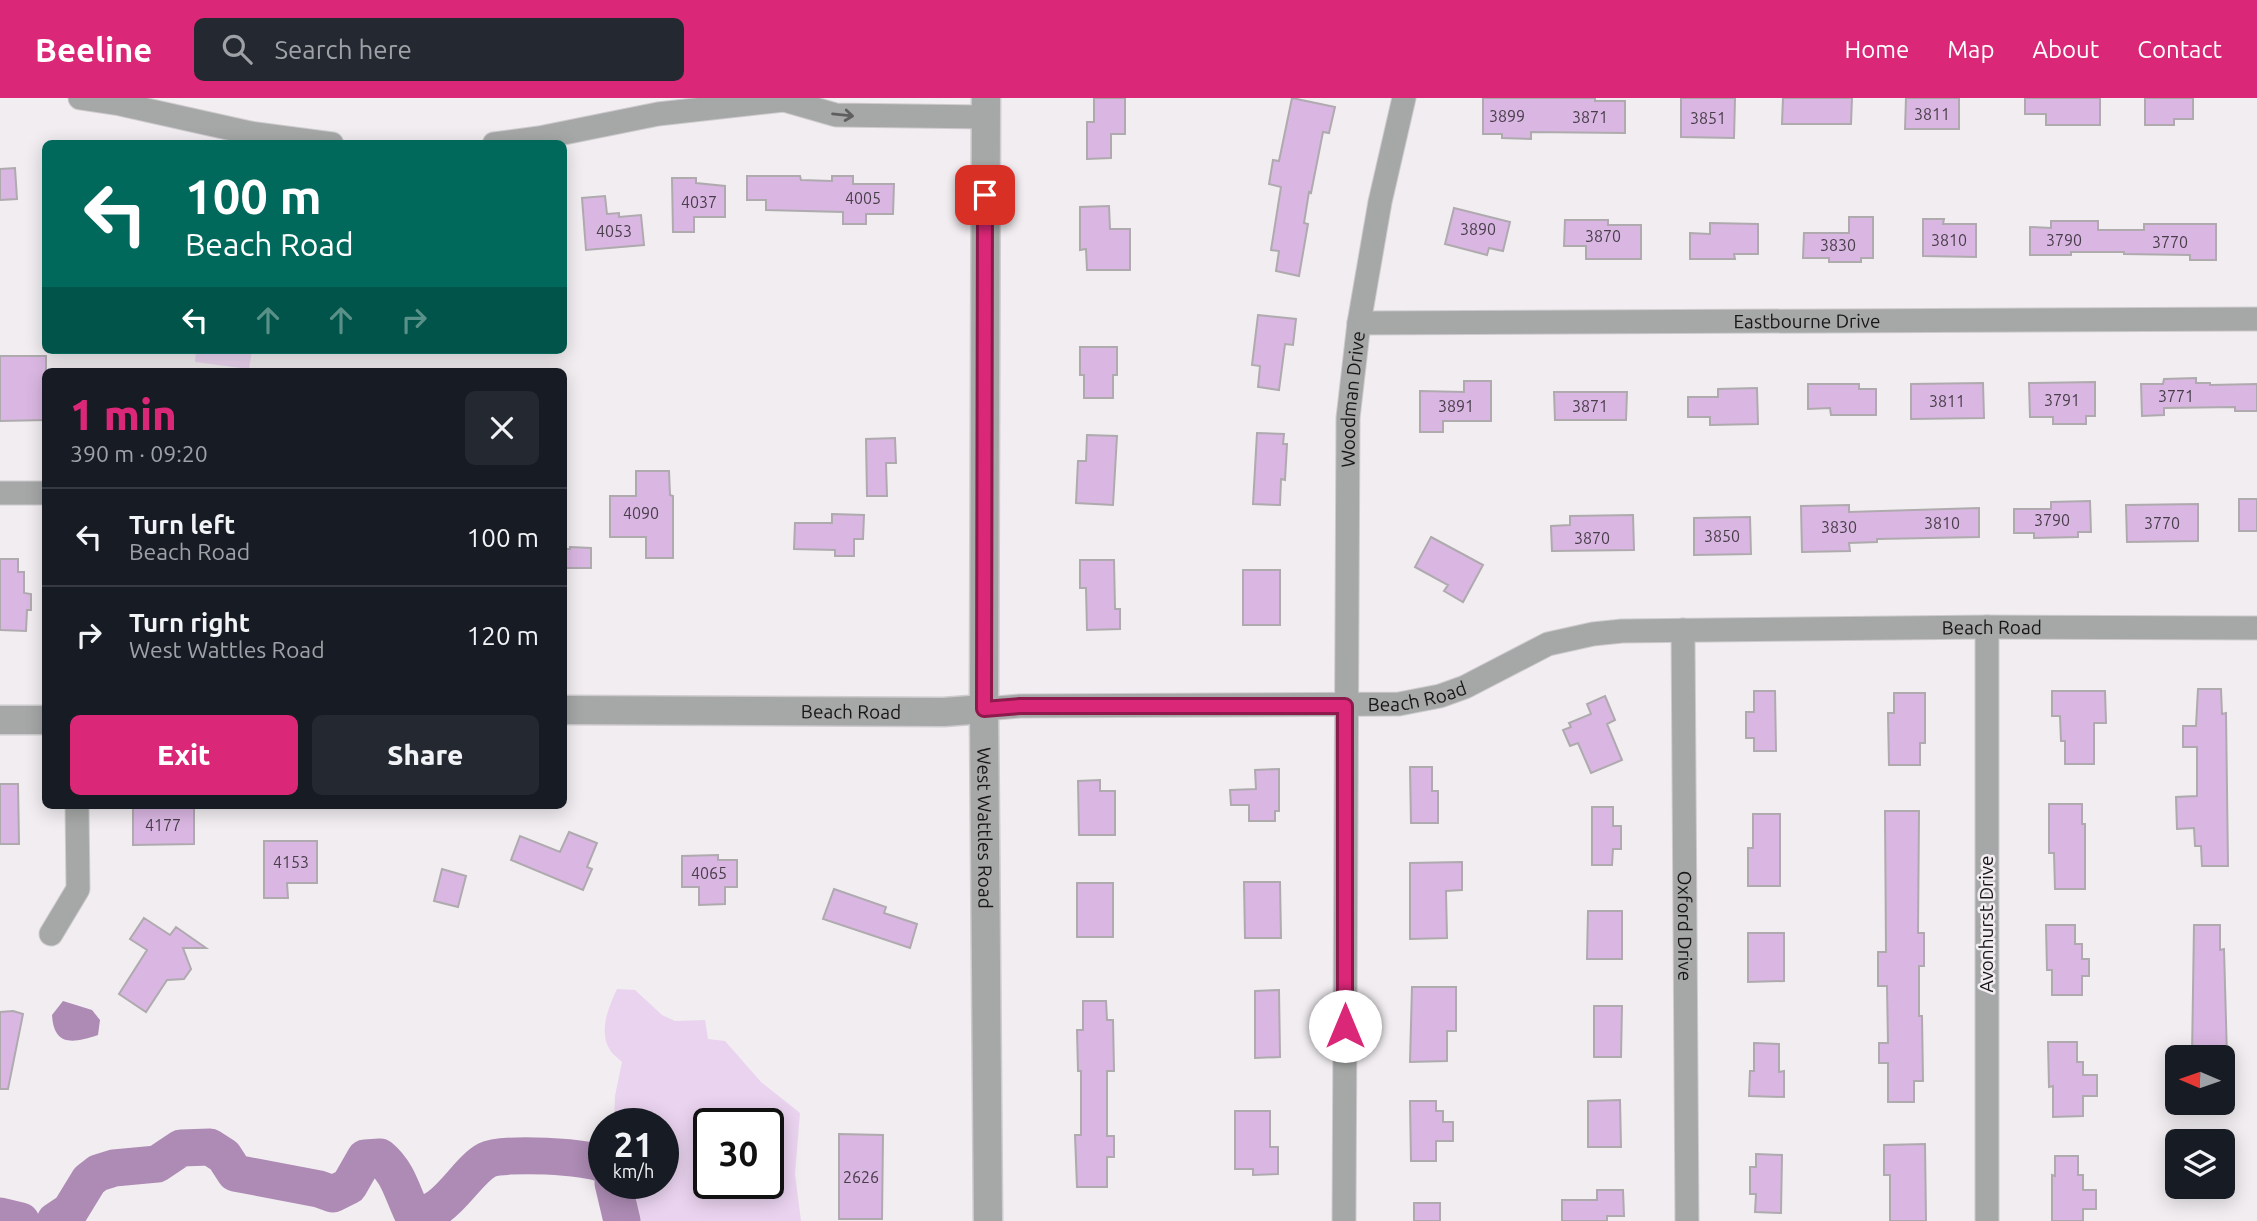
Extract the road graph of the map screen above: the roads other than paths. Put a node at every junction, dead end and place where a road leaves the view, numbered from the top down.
1 (80, 98) edge
2 (1404, 98) edge
3 (788, 99) edge
4 (985, 108) edge
5 (302, 140) edge
6 (524, 140) edge
7 (2257, 319) edge
8 (1359, 323) junction
9 (0, 493) edge
10 (42, 493) edge
11 (1987, 627) junction
12 (2257, 628) edge
13 (1683, 630) junction
14 (1345, 706) junction
15 (984, 709) junction
16 (567, 710) edge
17 (0, 720) edge
18 (42, 720) edge
19 (77, 809) edge
20 (51, 934) dead end
21 (988, 1221) edge
22 (1344, 1221) edge
23 (1686, 1221) edge
24 (1987, 1221) edge

1 - 5 street
2 - 8 street, Woodman Drive
3 -> 4 street
3 - 6 street
4 - 15 street, West Wattles Road
7 - 8 street, Eastbourne Drive
8 - 14 street, Woodman Drive
9 - 10 street
11 - 12 street, Beach Road
11 - 13 street, Beach Road
11 - 24 street, Avonhurst Drive
13 - 14 street, Beach Road
13 - 23 street, Oxford Drive
14 - 15 street, Beach Road
14 - 22 street, Woodman Drive
15 - 16 street, Beach Road
15 - 21 street, West Wattles Road
17 - 18 street
19 - 20 street

